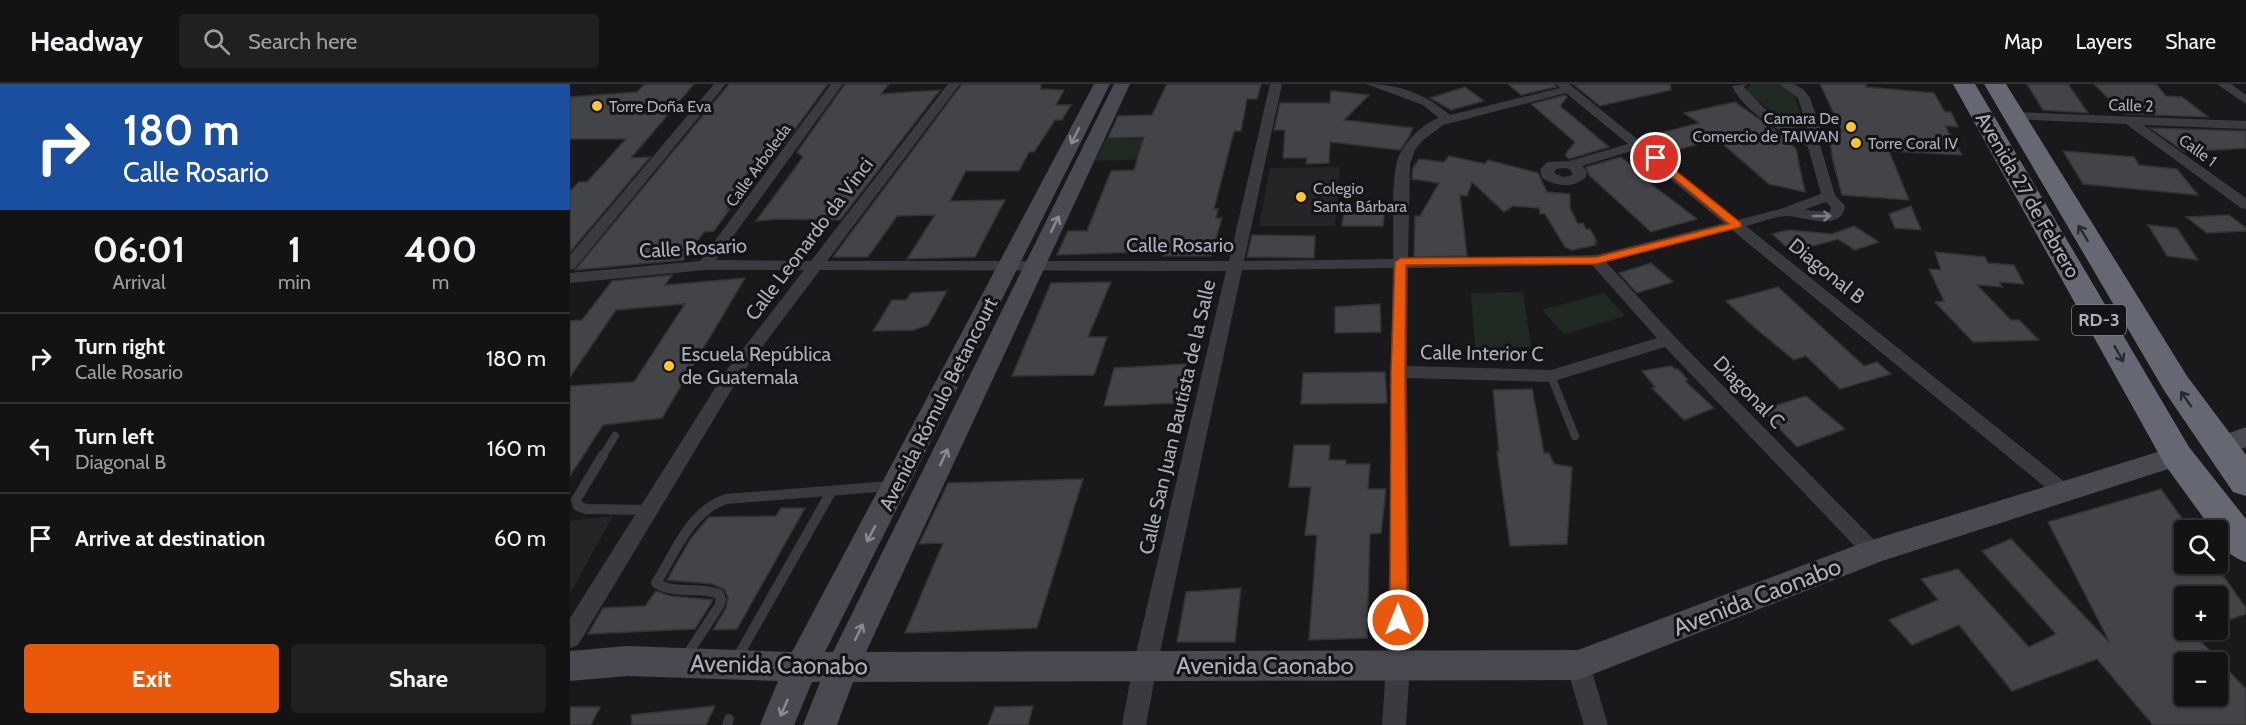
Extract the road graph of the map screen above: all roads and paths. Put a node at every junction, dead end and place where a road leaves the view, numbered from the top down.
1 (720, 84) edge
2 (837, 84) edge
3 (954, 84) edge
4 (1102, 84) edge
5 (1122, 84) edge
6 (1276, 84) edge
7 (1371, 84) edge
8 (1402, 84) edge
9 (1741, 84) edge
10 (1785, 84) edge
11 (1964, 84) edge
12 (1995, 84) edge
13 (2223, 84) edge
14 (1566, 86) edge
15 (1412, 95) junction
16 (2246, 100) edge
17 (2015, 116) junction
18 (1811, 118) junction
19 (1447, 119) junction
20 (1776, 121) junction
21 (2130, 121) junction
22 (2246, 125) edge
23 (1639, 145) junction
24 (1814, 145) junction
25 (1569, 165) dead end
26 (1828, 196) junction
27 (2246, 205) edge
28 (1785, 212) junction
29 (1737, 225) junction
30 (1596, 260) junction
31 (1401, 262) junction
32 (570, 265) edge
33 (705, 265) junction
34 (816, 265) junction
35 (1010, 266) junction
36 (1035, 266) junction
37 (1234, 266) junction
38 (570, 278) edge
39 (1668, 340) junction
40 (1398, 372) junction
41 (1551, 376) junction
42 (615, 436) dead end
43 (1575, 436) dead end
44 (2233, 441) edge
45 (2177, 456) junction
46 (2246, 482) edge
47 (896, 486) junction
48 (930, 486) junction
49 (831, 492) junction
50 (2064, 492) junction
51 (649, 510) junction
52 (2246, 547) edge
53 (1873, 552) junction
54 (570, 638) edge
55 (683, 663) junction
56 (734, 664) junction
57 (1578, 665) junction
58 (570, 666) edge
59 (1144, 666) junction
60 (1398, 666) junction
61 (801, 667) junction
62 (842, 667) junction
63 (777, 725) edge
64 (820, 725) edge
65 (1134, 725) edge
66 (1394, 725) edge
67 (1596, 725) edge

1 - 32 street
2 - 33 street, Calle Arboleda
3 - 34 street, Calle Leonardo da Vinci
4 -> 35 main road, Avenida Rómulo Betancourt
36 -> 5 main road, Avenida Rómulo Betancourt
6 - 37 street, Calle San Juan Bautista de la Salle
7 - 15 street
8 - 15 street
9 - 20 street
10 - 18 street
11 -> 45 highway, Avenida 27 de Febrero / RD-3
12 - 17 highway, Avenida 27 de Febrero / RD-3
13 - 16 street
14 - 19 street
14 - 23 street, Diagonal B
15 - 19 street
17 - 21 street, Calle 2
44 -> 17 highway, Avenida 27 de Febrero / RD-3
18 - 20 street
18 - 24 street
19 - 31 street
20 - 24 street
21 - 22 street, Calle 2
21 - 27 street, Calle 1
23 - 25 street
23 - 29 street, Diagonal B
24 - 26 street
26 - 28 street, Calle Rosario
28 -> 26 street
28 - 29 street, Calle Rosario
29 - 30 street, Calle Rosario
29 - 50 street, Diagonal B
30 - 31 street, Calle Rosario
30 - 39 street, Diagonal C
31 - 37 street, Calle Rosario
31 - 40 street
33 - 34 street, Calle Rosario
33 - 38 street, Calle Rosario
34 - 35 street, Calle Rosario
34 - 51 street, Calle Leonardo da Vinci
35 - 36 street, Calle Rosario
35 - 47 main road, Avenida Rómulo Betancourt
36 - 37 street, Calle Rosario
48 -> 36 main road, Avenida Rómulo Betancourt
37 - 59 street, Calle San Juan Bautista de la Salle
39 - 41 street, Calle Interior C
39 - 53 street, Diagonal C
40 - 41 street, Calle Interior C
40 - 60 street
41 - 43 lane
42 - 51 lane
44 - 46 highway, Avenida 27 de Febrero / RD-3
45 - 50 main road, Avenida Caonabo
45 - 52 highway, Avenida 27 de Febrero / RD-3
47 - 48 street
47 - 49 lane
47 -> 61 main road, Avenida Rómulo Betancourt
62 -> 48 main road, Avenida Rómulo Betancourt
49 - 55 lane
49 - 56 lane
50 - 53 main road, Avenida Caonabo
51 - 54 street, Calle Leonardo da Vinci
53 - 57 main road, Avenida Caonabo
55 - 56 main road, Avenida Caonabo
55 - 58 main road, Avenida Caonabo
56 - 61 main road, Avenida Caonabo
57 - 60 main road, Avenida Caonabo
57 - 67 street
59 - 60 main road, Avenida Caonabo
59 - 62 main road, Avenida Caonabo
59 - 65 street, Calle San Juan Bautista de la Salle
60 - 66 street
61 - 62 main road, Avenida Caonabo
61 -> 63 main road, Avenida Rómulo Betancourt
62 - 64 main road, Avenida Rómulo Betancourt

